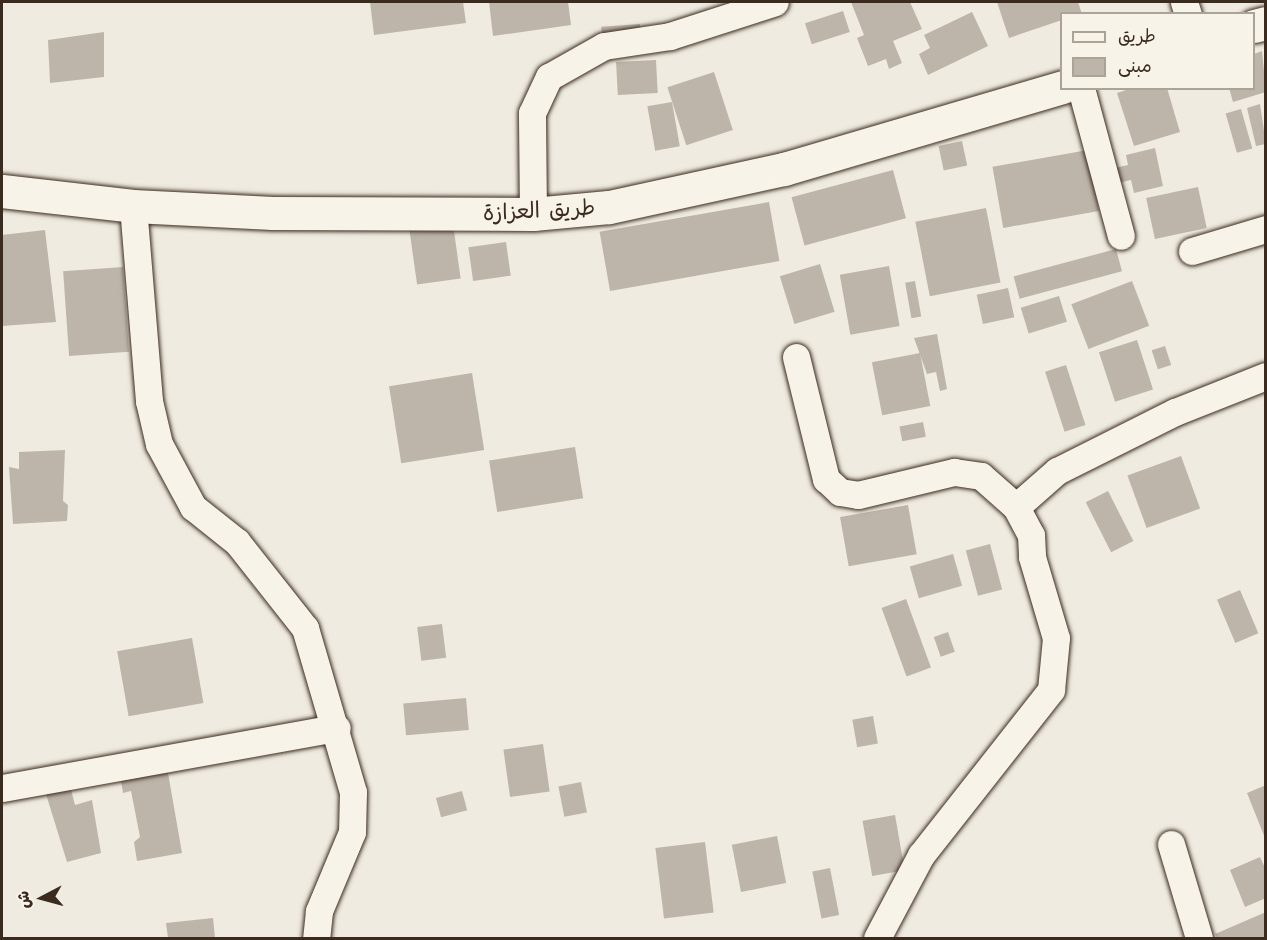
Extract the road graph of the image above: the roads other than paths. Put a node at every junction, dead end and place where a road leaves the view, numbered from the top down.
1 (775, 2) edge
2 (1060, 88) edge
3 (1082, 90) edge
4 (2, 191) edge
5 (133, 206) junction
6 (533, 214) junction
7 (1266, 229) edge
8 (1121, 236) dead end
9 (1192, 251) dead end
10 (796, 357) dead end
11 (1266, 376) edge
12 (1016, 507) junction
13 (337, 728) junction
14 (2, 788) edge
15 (1171, 844) dead end
16 (316, 939) edge
17 (877, 939) edge
18 (1199, 939) edge

1 - 6 street
2 - 6 street, طريق العزازة
3 - 8 street
4 - 5 street, طريق العزازة
5 - 6 street, طريق العزازة
5 - 13 street
7 - 9 street
10 - 12 street
11 - 12 street
12 - 17 street
13 - 14 street
13 - 16 street
15 - 18 street

